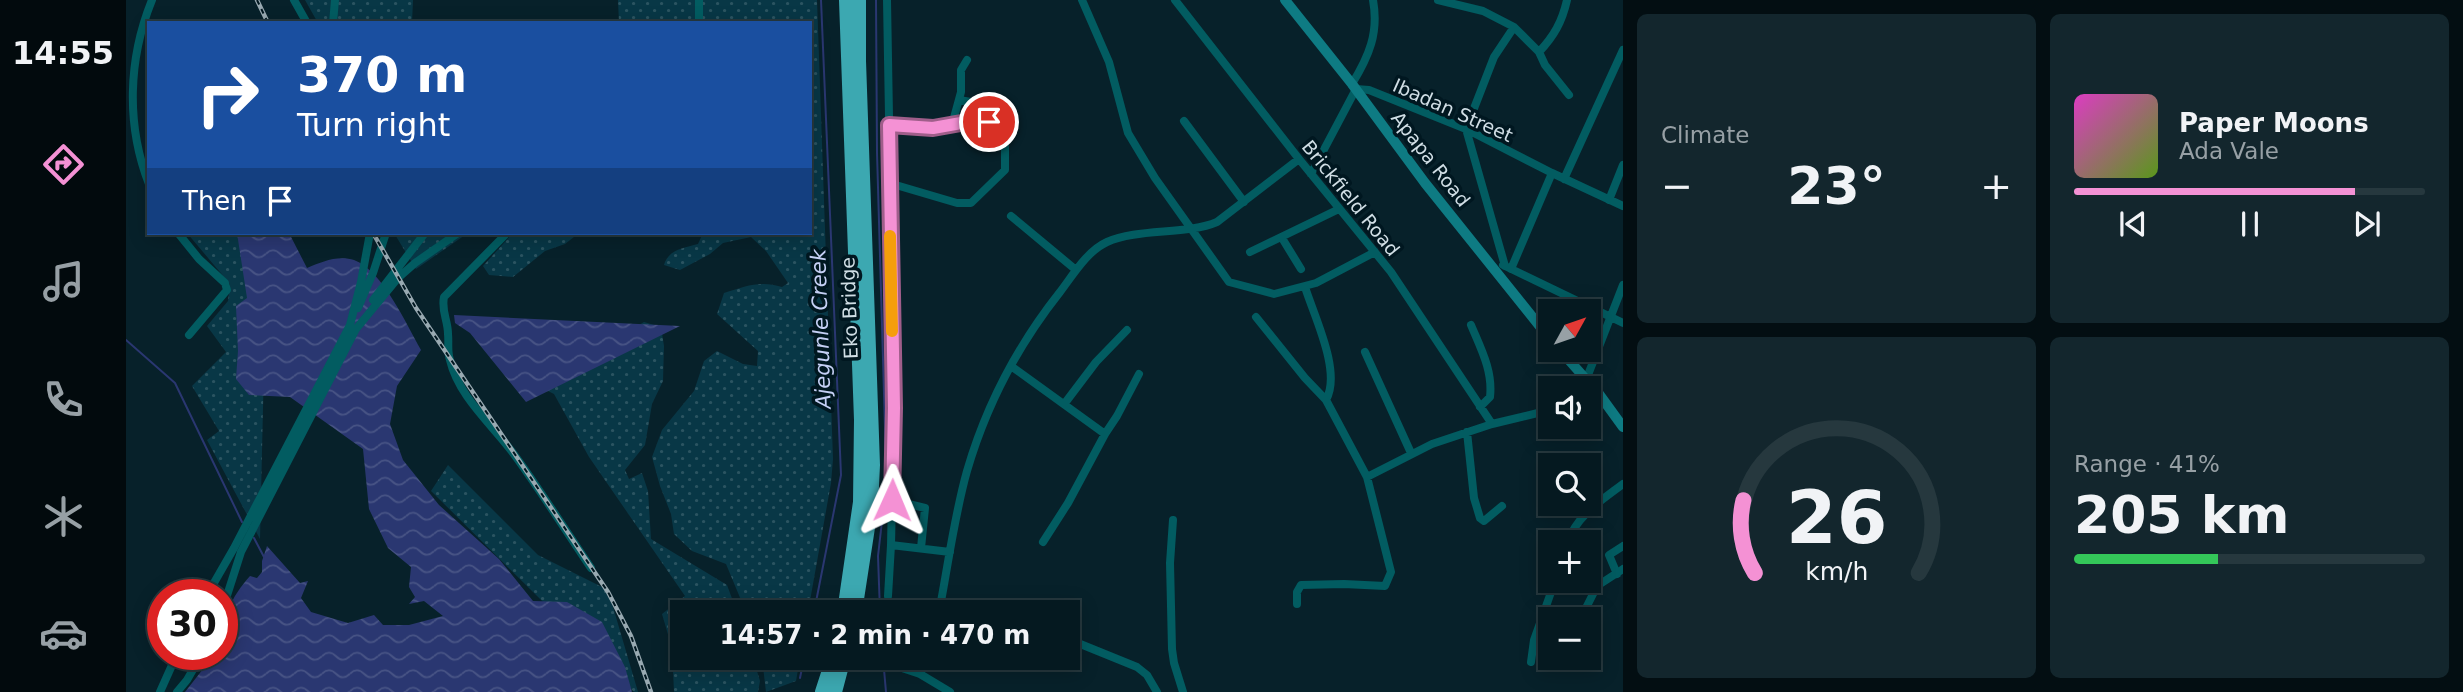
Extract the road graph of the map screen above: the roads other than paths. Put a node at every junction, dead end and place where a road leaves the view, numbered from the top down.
1 (152, 0) edge
2 (293, 0) edge
3 (335, 0) edge
4 (699, 0) edge
5 (843, 0) edge
6 (887, 0) edge
7 (1082, 0) edge
8 (1175, 0) edge
9 (1284, 0) edge
10 (1373, 0) edge
11 (1438, 0) edge
12 (1567, 0) edge
13 (860, 2) edge
14 (306, 21) edge
15 (333, 21) edge
16 (699, 21) edge
17 (1514, 27) junction
18 (1623, 50) edge
19 (1539, 52) junction
20 (967, 60) dead end
21 (1354, 86) junction
22 (1569, 95) dead end
23 (958, 100) junction
24 (989, 105) dead end
25 (1184, 121) dead end
26 (989, 122) dead end
27 (889, 125) junction
28 (952, 125) junction
29 (1466, 129) junction
30 (1005, 144) dead end
31 (1299, 159) junction
32 (1623, 165) edge
33 (1552, 173) junction
34 (1311, 174) junction
35 (147, 178) edge
36 (1564, 179) junction
37 (890, 183) junction
38 (1609, 200) junction
39 (1244, 202) junction
40 (1623, 206) edge
41 (1339, 209) junction
42 (1011, 216) dead end
43 (1196, 234) junction
44 (180, 235) edge
45 (370, 235) edge
46 (385, 235) edge
47 (424, 235) edge
48 (455, 235) edge
49 (505, 235) edge
50 (1282, 238) junction
51 (1375, 252) junction
52 (1250, 253) dead end
53 (1489, 262) junction
54 (1508, 268) junction
55 (1301, 269) dead end
56 (1076, 270) junction
57 (395, 275) junction
58 (1623, 285) edge
59 (1305, 287) junction
60 (1256, 317) dead end
61 (1610, 317) junction
62 (1623, 323) edge
63 (1538, 324) edge
64 (1471, 325) dead end
65 (353, 327) junction
66 (1127, 330) dead end
67 (189, 335) dead end
68 (1365, 352) dead end
69 (1570, 362) edge
70 (1011, 366) junction
71 (1139, 374) dead end
72 (1583, 376) edge
73 (1588, 376) edge
74 (1326, 400) junction
75 (1065, 403) junction
76 (1601, 403) edge
77 (1480, 407) junction
78 (1538, 413) edge
79 (1493, 424) junction
80 (1623, 427) edge
81 (1466, 432) junction
82 (1105, 434) junction
83 (1411, 453) junction
84 (1367, 477) junction
85 (1623, 484) edge
86 (892, 500) junction
87 (1502, 506) dead end
88 (1173, 520) dead end
89 (1574, 530) edge
90 (1044, 542) dead end
91 (891, 545) junction
92 (1623, 546) edge
93 (920, 548) junction
94 (237, 550) junction
95 (950, 552) junction
96 (591, 568) dead end
97 (1620, 572) edge
98 (218, 579) edge
99 (230, 579) edge
100 (1551, 593) edge
101 (888, 596) dead end
102 (846, 600) edge
103 (857, 600) edge
104 (941, 600) edge
105 (1297, 604) dead end
106 (1586, 607) edge
107 (1080, 644) edge
108 (1531, 662) dead end
109 (170, 670) edge
110 (193, 670) edge
111 (829, 670) edge
112 (841, 670) edge
113 (908, 670) edge
114 (922, 670) edge
115 (920, 674) junction
116 (160, 692) edge
117 (177, 692) edge
118 (822, 692) edge
119 (835, 692) edge
120 (950, 692) edge
121 (1157, 692) edge
122 (1182, 692) edge

1 - 35 street
2 - 14 street
3 - 15 street
4 - 16 street
5 - 102 highway, Eko Bridge
6 - 27 street
7 - 43 street
8 - 31 street, Brickfield Road
9 - 21 street, Apapa Road
10 - 21 street
11 - 17 street
12 - 19 street
13 - 103 highway, Eko Bridge
17 - 19 street
17 - 29 street
18 - 36 street
19 - 22 street
20 - 23 street
21 - 29 street, Ibadan Street
21 - 34 street
21 - 53 street, Apapa Road
23 - 24 street
23 - 28 street
25 - 39 street
26 - 28 street
27 - 28 street
27 - 37 street
29 - 33 street, Ibadan Street
29 - 54 street
30 - 37 street
31 - 34 street, Brickfield Road
31 - 39 street
32 - 38 street
33 - 36 street, Ibadan Street
33 - 54 street
34 - 41 street, Brickfield Road
36 - 38 street, Ibadan Street
37 - 86 street
38 - 40 street, Ibadan Street
39 - 43 street
41 - 50 street
41 - 51 street, Brickfield Road
42 - 56 street
43 - 56 street
43 - 59 street
44 - 67 street
45 - 65 street
46 - 65 street
47 - 57 street
48 - 57 street
49 - 96 street
50 - 52 street
50 - 55 street
51 - 59 street
51 - 77 street, Brickfield Road
53 - 54 street
53 - 63 street, Apapa Road
54 - 61 street
56 - 70 street
57 - 65 street
58 - 61 street
59 - 74 street
60 - 74 street
61 - 62 street
61 - 73 street
64 - 77 street
65 - 94 street
66 - 75 street
68 - 83 street
69 - 72 street
70 - 75 street
70 - 95 street
71 - 82 street
74 - 84 street
75 - 82 street
76 - 80 street
77 - 79 street, Brickfield Road
78 - 79 street
79 - 81 street
81 - 83 street
81 - 87 street
82 - 90 street
83 - 84 street
84 - 105 street
85 - 89 street
86 - 91 street
86 - 93 street
88 - 122 street
91 - 93 street
91 - 101 street
92 - 97 street
93 - 95 street
94 - 98 street
94 - 99 street
95 - 104 street
97 - 106 street
100 - 108 street
107 - 121 street
109 - 116 street
110 - 117 street
111 - 118 highway
112 - 119 highway
113 - 115 street
114 - 115 street
115 - 120 street

